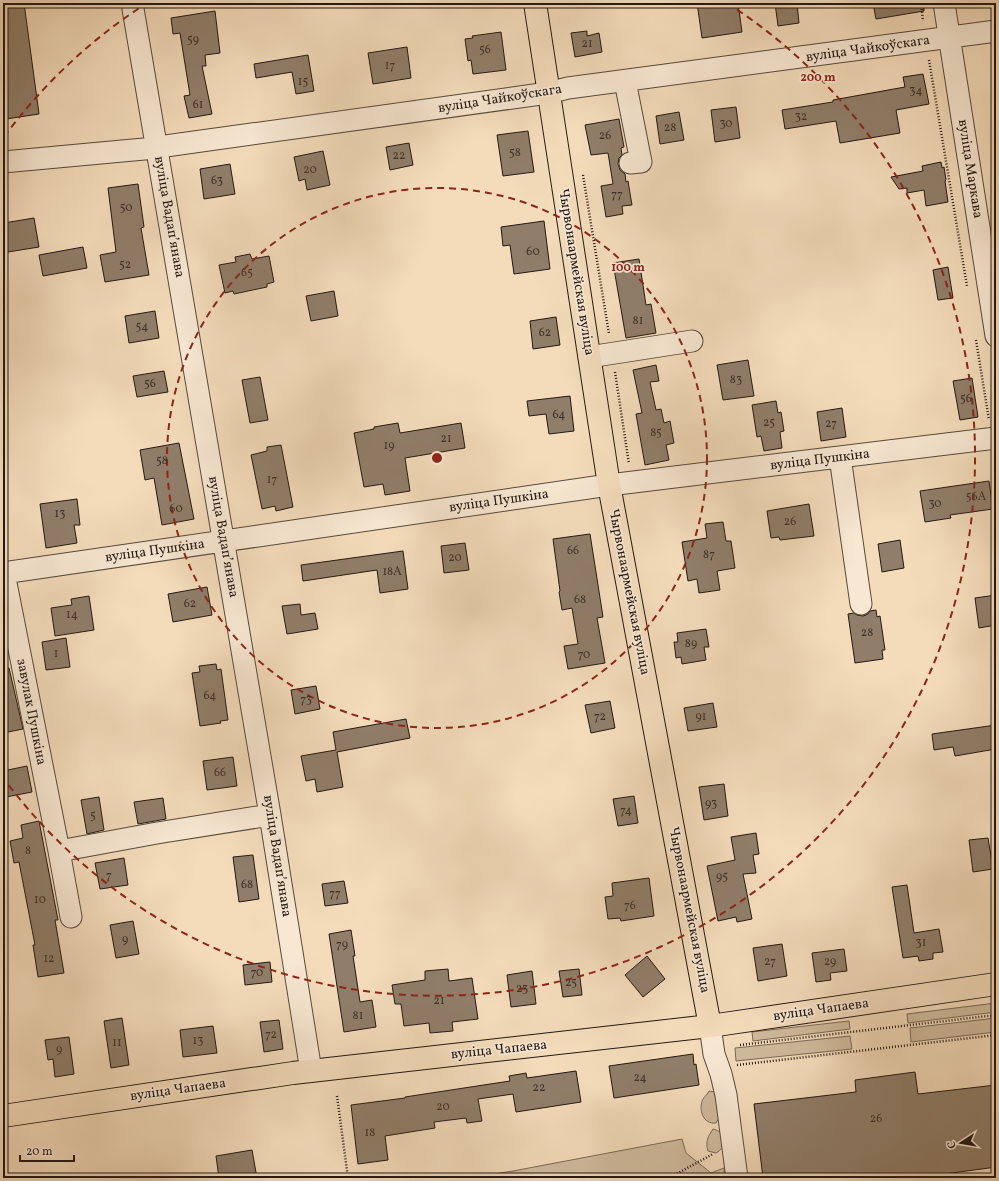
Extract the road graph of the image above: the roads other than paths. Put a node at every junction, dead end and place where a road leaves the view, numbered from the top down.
1 (132, 3) edge
2 (535, 3) edge
3 (944, 3) edge
4 (996, 31) edge
5 (949, 38) junction
6 (625, 81) junction
7 (548, 93) junction
8 (157, 147) junction
9 (3, 162) edge
10 (630, 163) dead end
11 (988, 229) edge
12 (996, 336) edge
13 (692, 342) dead end
14 (589, 357) junction
15 (994, 438) edge
16 (840, 457) junction
17 (609, 485) junction
18 (224, 542) junction
19 (4, 573) edge
20 (861, 604) dead end
21 (270, 815) junction
22 (59, 851) junction
23 (71, 918) dead end
24 (996, 984) edge
25 (710, 1026) junction
26 (311, 1071) junction
27 (3, 1116) edge
28 (737, 1178) edge

1 - 8 street, вуліца Вадапʼянава
2 - 7 main road, Чырвонаармейская вуліца
3 - 5 street, вуліца Маркава
4 - 5 street, вуліца Чайкоўскага
5 - 6 street, вуліца Чайкоўскага
5 - 11 street, вуліца Маркава
6 - 7 street, вуліца Чайкоўскага
6 - 10 street
7 - 8 street, вуліца Чайкоўскага
7 - 14 main road, Чырвонаармейская вуліца
8 - 9 street, вуліца Чайкоўскага
8 - 18 street, вуліца Вадапʼянава
11 - 12 street, вуліца Маркава
13 - 14 street
14 - 17 main road, Чырвонаармейская вуліца
15 - 16 street, вуліца Пушкіна
16 - 17 street, вуліца Пушкіна
16 - 20 street
17 - 18 street, вуліца Пушкіна
17 - 25 main road, Чырвонаармейская вуліца
18 - 19 street, вуліца Пушкіна
18 - 21 street, вуліца Вадапʼянава
19 - 22 street, завулак Пушкіна
21 - 22 street
21 - 26 street, вуліца Вадапʼянава
22 - 23 street, завулак Пушкіна
24 - 25 main road, вуліца Чапаева
25 - 26 main road, вуліца Чапаева
25 - 28 street, Чырвонаармейская вуліца
26 - 27 main road, вуліца Чапаева

